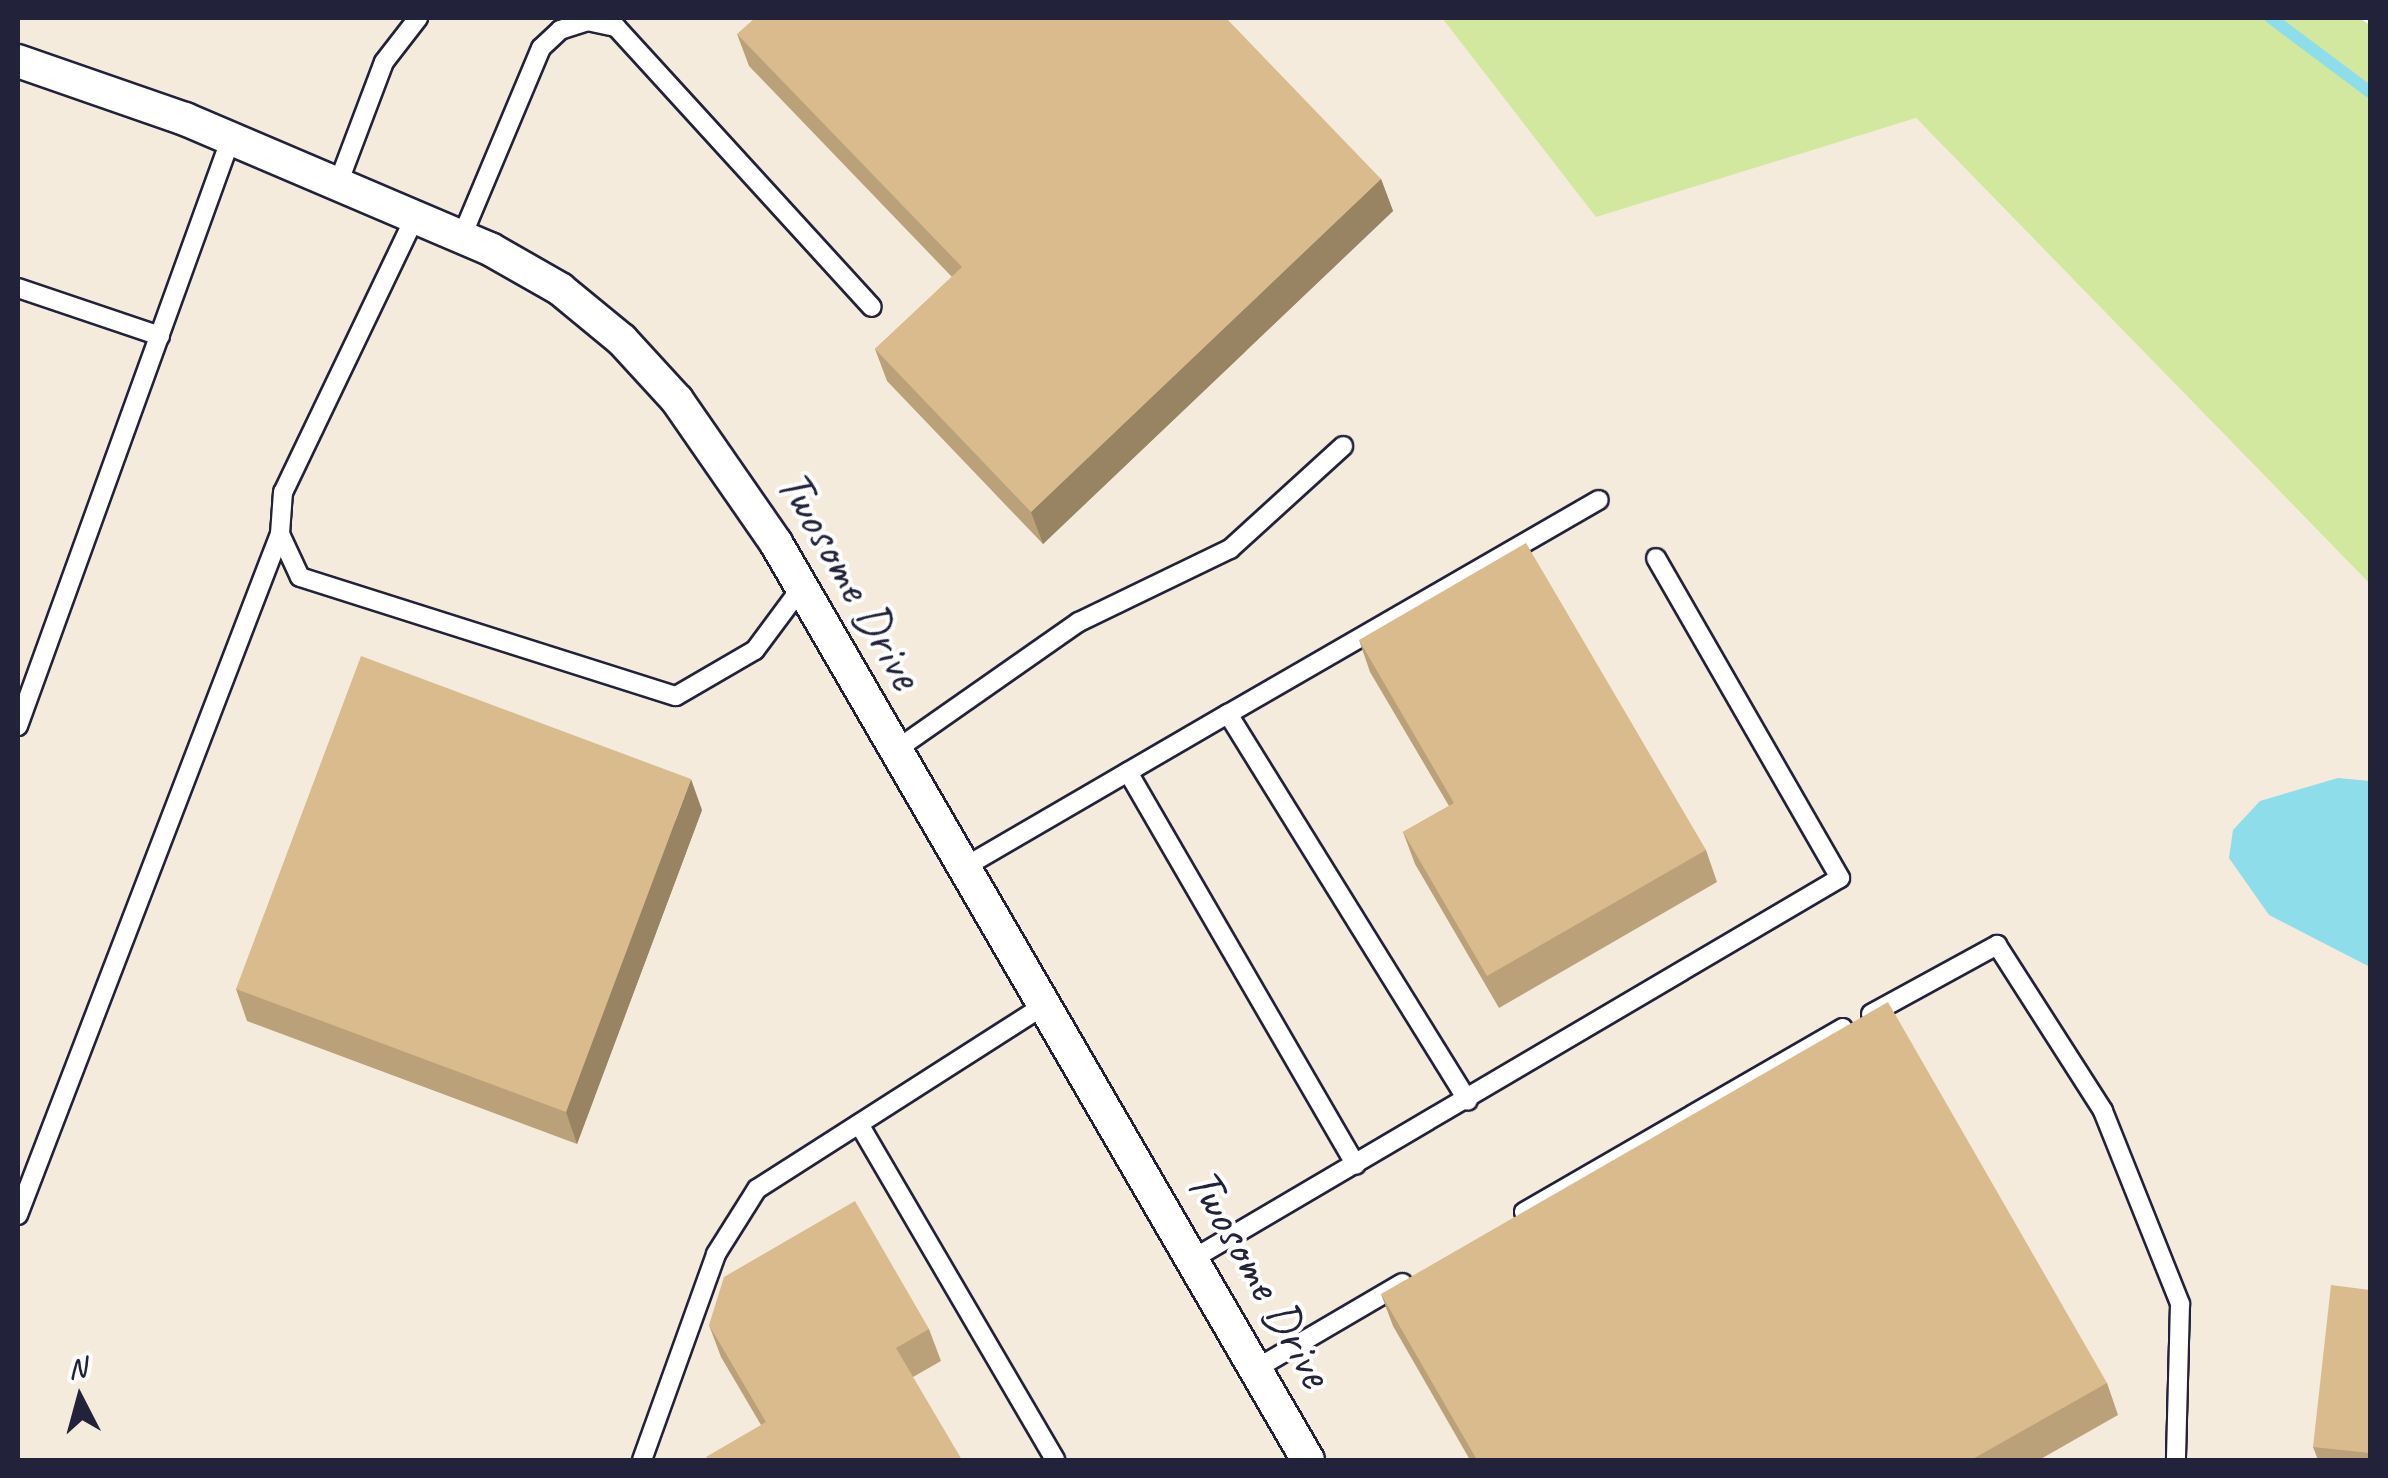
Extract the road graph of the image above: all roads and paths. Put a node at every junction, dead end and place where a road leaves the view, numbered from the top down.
1 (415, 18) edge
2 (18, 62) edge
3 (232, 138) junction
4 (339, 181) junction
5 (416, 215) junction
6 (462, 236) junction
7 (18, 288) edge
8 (872, 307) dead end
9 (160, 336) junction
10 (1342, 446) dead end
11 (1599, 500) dead end
12 (280, 534) junction
13 (1656, 558) dead end
14 (801, 588) junction
15 (1228, 714) junction
16 (18, 726) edge
17 (893, 752) junction
18 (1128, 772) junction
19 (963, 868) junction
20 (1045, 1005) junction
21 (1468, 1101) junction
22 (859, 1124) junction
23 (1356, 1165) junction
24 (18, 1216) edge
25 (1512, 1218) edge
26 (1191, 1260) junction
27 (1426, 1269) edge
28 (1254, 1370) junction
29 (642, 1460) edge
30 (1055, 1460) edge
31 (1308, 1460) edge
32 (2176, 1460) edge

1 - 4 lane
2 - 3 street, Twosome Drive
3 - 4 street, Twosome Drive
3 - 9 lane
4 - 5 street, Twosome Drive
5 - 6 street, Twosome Drive
5 - 12 lane
6 - 8 lane
6 - 14 street, Twosome Drive
7 - 9 lane
9 - 16 lane
10 - 17 lane
11 - 15 lane
12 - 14 lane
12 - 24 lane
13 - 21 lane
14 - 17 street, Twosome Drive
15 - 18 lane
15 - 21 lane
17 - 19 street, Twosome Drive
18 - 19 lane
18 - 23 lane
19 - 20 street, Twosome Drive
20 - 22 lane
20 - 26 street, Twosome Drive
21 - 23 lane
22 - 29 lane
22 - 30 lane
23 - 26 lane
25 - 32 lane
26 - 28 street, Twosome Drive
27 - 28 lane
28 - 31 street, Twosome Drive

